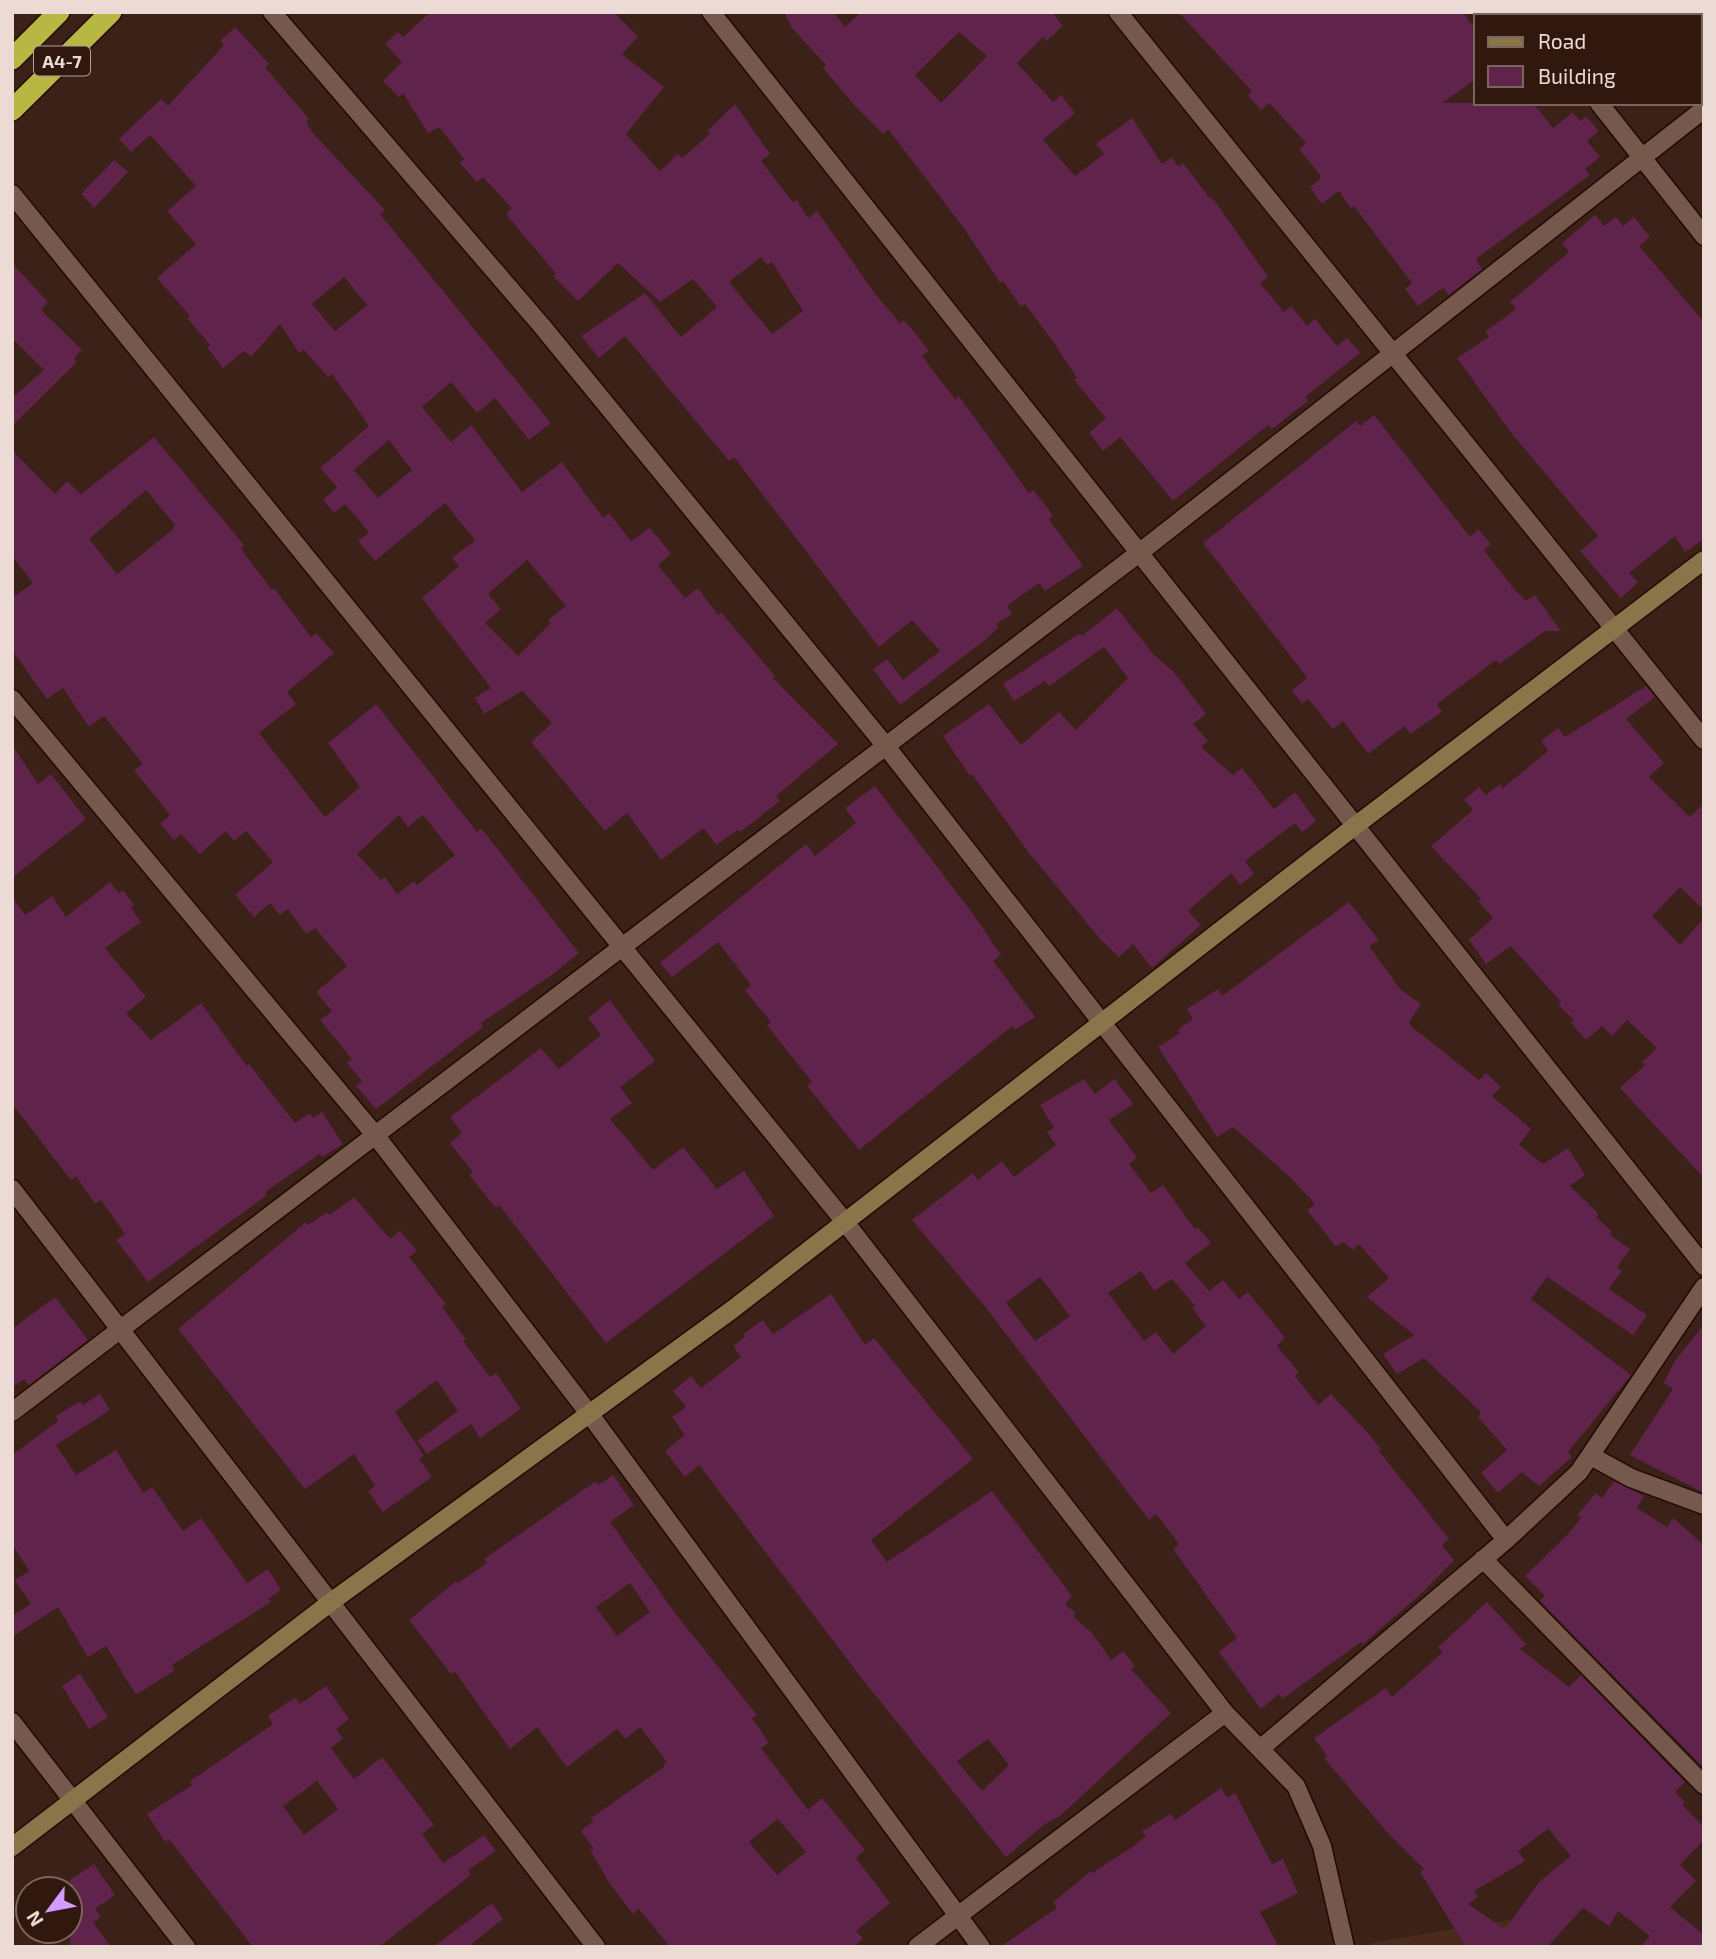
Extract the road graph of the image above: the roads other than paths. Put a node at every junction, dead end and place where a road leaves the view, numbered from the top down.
1 (59, 12) edge
2 (111, 12) edge
3 (272, 12) edge
4 (711, 12) edge
5 (1118, 12) edge
6 (12, 59) edge
7 (1601, 105) edge
8 (1704, 109) edge
9 (12, 110) edge
10 (1642, 157) junction
11 (12, 194) edge
12 (1704, 236) edge
13 (1391, 354) junction
14 (1139, 553) junction
15 (1704, 560) edge
16 (1615, 630) junction
17 (12, 699) edge
18 (1704, 740) edge
19 (885, 745) junction
20 (1355, 826) junction
21 (622, 948) junction
22 (1102, 1022) junction
23 (376, 1136) junction
24 (12, 1189) edge
25 (845, 1222) junction
26 (1704, 1266) edge
27 (1704, 1287) edge
28 (121, 1332) junction
29 (12, 1412) edge
30 (591, 1416) junction
31 (1591, 1456) junction
32 (1704, 1505) edge
33 (1506, 1539) junction
34 (1483, 1559) junction
35 (331, 1602) junction
36 (1225, 1713) junction
37 (12, 1722) edge
38 (1260, 1749) junction
39 (1704, 1785) edge
40 (73, 1802) junction
41 (12, 1847) edge
42 (957, 1915) junction
43 (186, 1947) edge
44 (596, 1947) edge
45 (917, 1947) edge
46 (981, 1947) edge
47 (1345, 1947) edge

1 - 6 highway, A4-7
2 - 9 highway, A4-7
3 - 19 street
4 - 14 street
5 - 13 street
7 - 10 street
8 - 10 street
10 - 12 street
10 - 13 street
11 - 21 street
13 - 14 street
13 - 16 street
14 - 19 street
14 - 20 street
15 - 16 main road
16 - 18 street
16 - 20 main road
17 - 23 street
19 - 21 street
19 - 22 street
20 - 22 main road
20 - 26 street
21 - 23 street
21 - 25 street
22 - 25 main road
22 - 33 street
23 - 28 street
23 - 30 street
24 - 28 street
25 - 30 main road
25 - 36 street
27 - 31 street
28 - 29 street
28 - 35 street
30 - 35 main road
30 - 42 street
31 - 32 street
31 - 33 street
33 - 34 street
34 - 38 street
34 - 39 street
35 - 40 main road
35 - 44 street
36 - 38 street
36 - 42 street
37 - 40 street
38 - 47 street
40 - 41 main road
40 - 43 street
42 - 45 street
42 - 46 street

